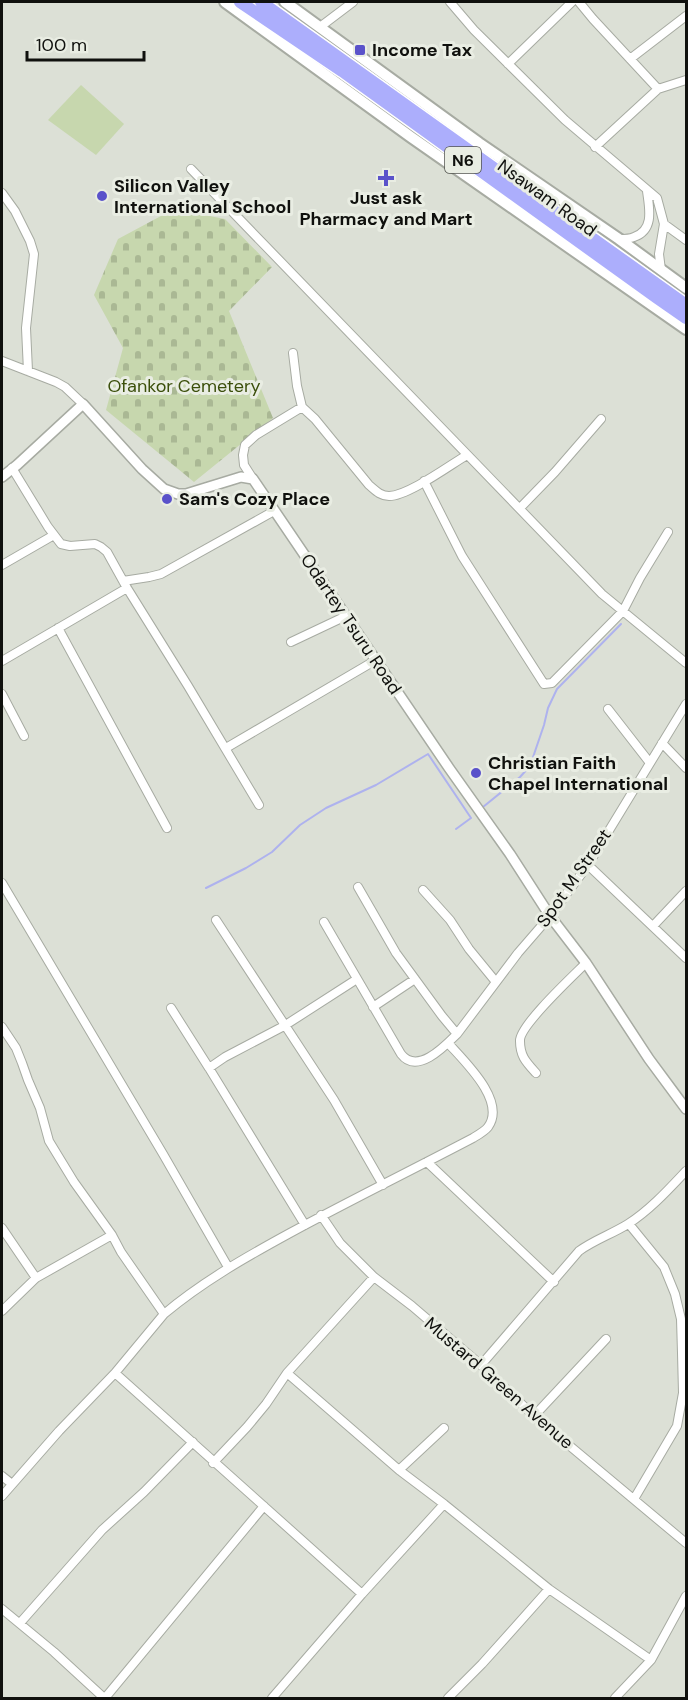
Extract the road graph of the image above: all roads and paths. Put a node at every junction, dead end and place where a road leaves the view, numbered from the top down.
1 (225, 2) edge
2 (240, 2) edge
3 (261, 2) edge
4 (285, 2) edge
5 (353, 2) edge
6 (450, 2) edge
7 (572, 2) edge
8 (579, 2) edge
9 (687, 16) edge
10 (320, 27) junction
11 (630, 59) junction
12 (508, 64) junction
13 (687, 80) edge
14 (658, 89) junction
15 (595, 147) junction
16 (191, 169) dead end
17 (647, 190) junction
18 (2, 193) edge
19 (664, 224) junction
20 (619, 239) junction
21 (687, 240) edge
22 (661, 270) junction
23 (687, 288) edge
24 (687, 305) edge
25 (687, 318) edge
26 (687, 329) edge
27 (293, 353) dead end
28 (2, 361) edge
29 (28, 370) junction
30 (83, 404) junction
31 (302, 407) junction
32 (601, 419) dead end
33 (467, 454) junction
34 (12, 468) junction
35 (2, 477) edge
36 (253, 478) junction
37 (424, 481) junction
38 (520, 508) junction
39 (274, 511) junction
40 (668, 532) dead end
41 (54, 535) junction
42 (2, 565) edge
43 (125, 584) junction
44 (623, 611) junction
45 (346, 616) junction
46 (58, 628) junction
47 (291, 642) dead end
48 (376, 660) junction
49 (2, 661) edge
50 (687, 663) edge
51 (2, 694) edge
52 (687, 704) edge
53 (608, 709) dead end
54 (24, 736) dead end
55 (662, 743) junction
56 (226, 748) junction
57 (650, 763) junction
58 (687, 768) edge
59 (260, 805) dead end
60 (167, 828) dead end
61 (588, 864) junction
62 (2, 884) edge
63 (358, 887) dead end
64 (423, 890) dead end
65 (687, 891) edge
66 (550, 916) junction
67 (216, 920) dead end
68 (324, 922) dead end
69 (653, 926) junction
70 (687, 958) edge
71 (586, 963) junction
72 (357, 979) junction
73 (415, 979) junction
74 (496, 982) junction
75 (373, 1007) junction
76 (171, 1008) dead end
77 (285, 1026) junction
78 (2, 1027) edge
79 (457, 1034) junction
80 (448, 1043) junction
81 (209, 1068) junction
82 (536, 1073) dead end
83 (687, 1109) edge
84 (427, 1162) junction
85 (687, 1171) edge
86 (383, 1185) junction
87 (321, 1215) junction
88 (629, 1224) junction
89 (305, 1225) junction
90 (2, 1228) edge
91 (112, 1235) junction
92 (228, 1267) junction
93 (374, 1277) junction
94 (36, 1278) junction
95 (554, 1282) junction
96 (2, 1311) edge
97 (164, 1314) junction
98 (606, 1339) dead end
99 (481, 1365) junction
100 (114, 1373) junction
101 (287, 1373) junction
102 (534, 1416) junction
103 (444, 1428) dead end
104 (193, 1442) junction
105 (213, 1463) junction
106 (399, 1470) junction
107 (2, 1476) edge
108 (12, 1484) junction
109 (2, 1496) edge
110 (634, 1499) junction
111 (444, 1504) junction
112 (264, 1506) junction
113 (687, 1543) edge
114 (549, 1589) junction
115 (362, 1594) junction
116 (687, 1596) edge
117 (2, 1609) edge
118 (20, 1623) junction
119 (651, 1660) junction
120 (105, 1698) edge
121 (272, 1698) edge
122 (448, 1698) edge
123 (615, 1698) edge

1 - 26 main road
2 - 25 highway, Nsawam Road / N6
3 - 24 highway, Nsawam Road / N6
4 - 10 main road
5 - 10 street
6 - 12 street
7 - 12 street
8 - 11 street
9 - 11 street
10 - 20 main road
11 - 14 street
12 - 15 street
13 - 14 street
14 - 15 street
15 - 17 street
16 - 33 street
17 - 19 street
17 - 20 street
18 - 29 street
19 - 21 street
19 - 22 street
20 - 22 main road
22 - 23 main road
27 - 31 street
28 - 29 street
29 - 30 street
30 - 34 street
30 - 36 street
31 - 36 street
31 - 37 street
32 - 38 street
33 - 37 street
33 - 38 street
34 - 35 street
34 - 41 street
36 - 39 street, Odartey Tsuru Road
37 - 44 street
38 - 44 street
39 - 43 street
39 - 45 street, Odartey Tsuru Road
40 - 44 street
41 - 42 street
41 - 43 street
43 - 46 street
43 - 56 street
44 - 50 street
45 - 47 street
45 - 48 street, Odartey Tsuru Road
46 - 49 street
46 - 60 street
48 - 56 street
48 - 66 street, Odartey Tsuru Road
51 - 54 street
52 - 55 street, Spot M Street
53 - 57 street
55 - 57 street, Spot M Street
55 - 58 street
56 - 59 street
57 - 61 street, Spot M Street
61 - 66 street, Spot M Street
61 - 69 street
62 - 92 street
63 - 73 street
64 - 74 street
65 - 69 street
66 - 71 street, Odartey Tsuru Road
66 - 74 street, Spot M Street
67 - 77 street
68 - 72 street, Spot M Street
69 - 70 street
71 - 82 street
71 - 83 street, Odartey Tsuru Road
72 - 75 street, Spot M Street
72 - 77 street
73 - 75 street
73 - 79 street
74 - 79 street, Spot M Street
75 - 80 street, Spot M Street
76 - 81 street
77 - 81 street
77 - 86 street
78 - 91 street
79 - 80 street, Spot M Street
80 - 84 street
81 - 89 street
84 - 86 street
84 - 95 street
85 - 88 street
86 - 87 street
87 - 89 street
87 - 93 street, Mustard Green Avenue
88 - 95 street
88 - 110 street
89 - 92 street
90 - 94 street
91 - 94 street
91 - 97 street
92 - 97 street
93 - 99 street, Mustard Green Avenue
93 - 101 street
94 - 96 street
95 - 99 street
97 - 100 street
98 - 102 street
99 - 102 street, Mustard Green Avenue
100 - 104 street
100 - 108 street
101 - 105 street
101 - 106 street
102 - 110 street, Mustard Green Avenue
103 - 106 street
104 - 105 street
104 - 118 street
105 - 112 street
106 - 111 street
107 - 108 street
108 - 109 street
110 - 113 street, Mustard Green Avenue
111 - 114 street
111 - 115 street
112 - 115 street
112 - 120 street
114 - 119 street
114 - 122 street
115 - 121 street
116 - 119 street
117 - 118 street
118 - 120 street
119 - 123 street

